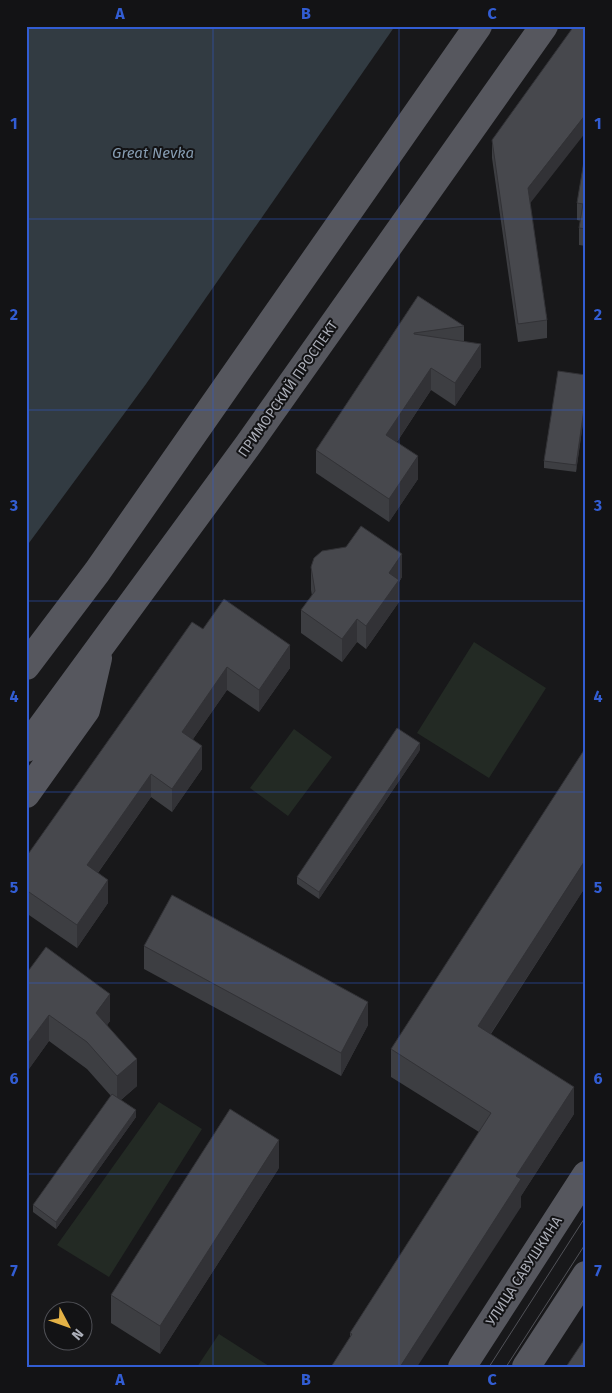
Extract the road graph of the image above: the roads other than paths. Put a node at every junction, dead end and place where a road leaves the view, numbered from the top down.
1 (478, 26) edge
2 (544, 26) edge
3 (101, 647) junction
4 (26, 666) edge
5 (26, 748) edge
6 (26, 794) edge
7 (586, 1175) edge
8 (586, 1275) edge
9 (462, 1367) edge
10 (526, 1367) edge

1 - 4 main road
2 - 3 main road, ПРИМОРСКИЙ ПРОСПЕКТ
3 - 5 main road, ПРИМОРСКИЙ ПРОСПЕКТ
3 - 6 main road
7 - 9 main road, УЛИЦА САВУШКИНА
8 - 10 main road

